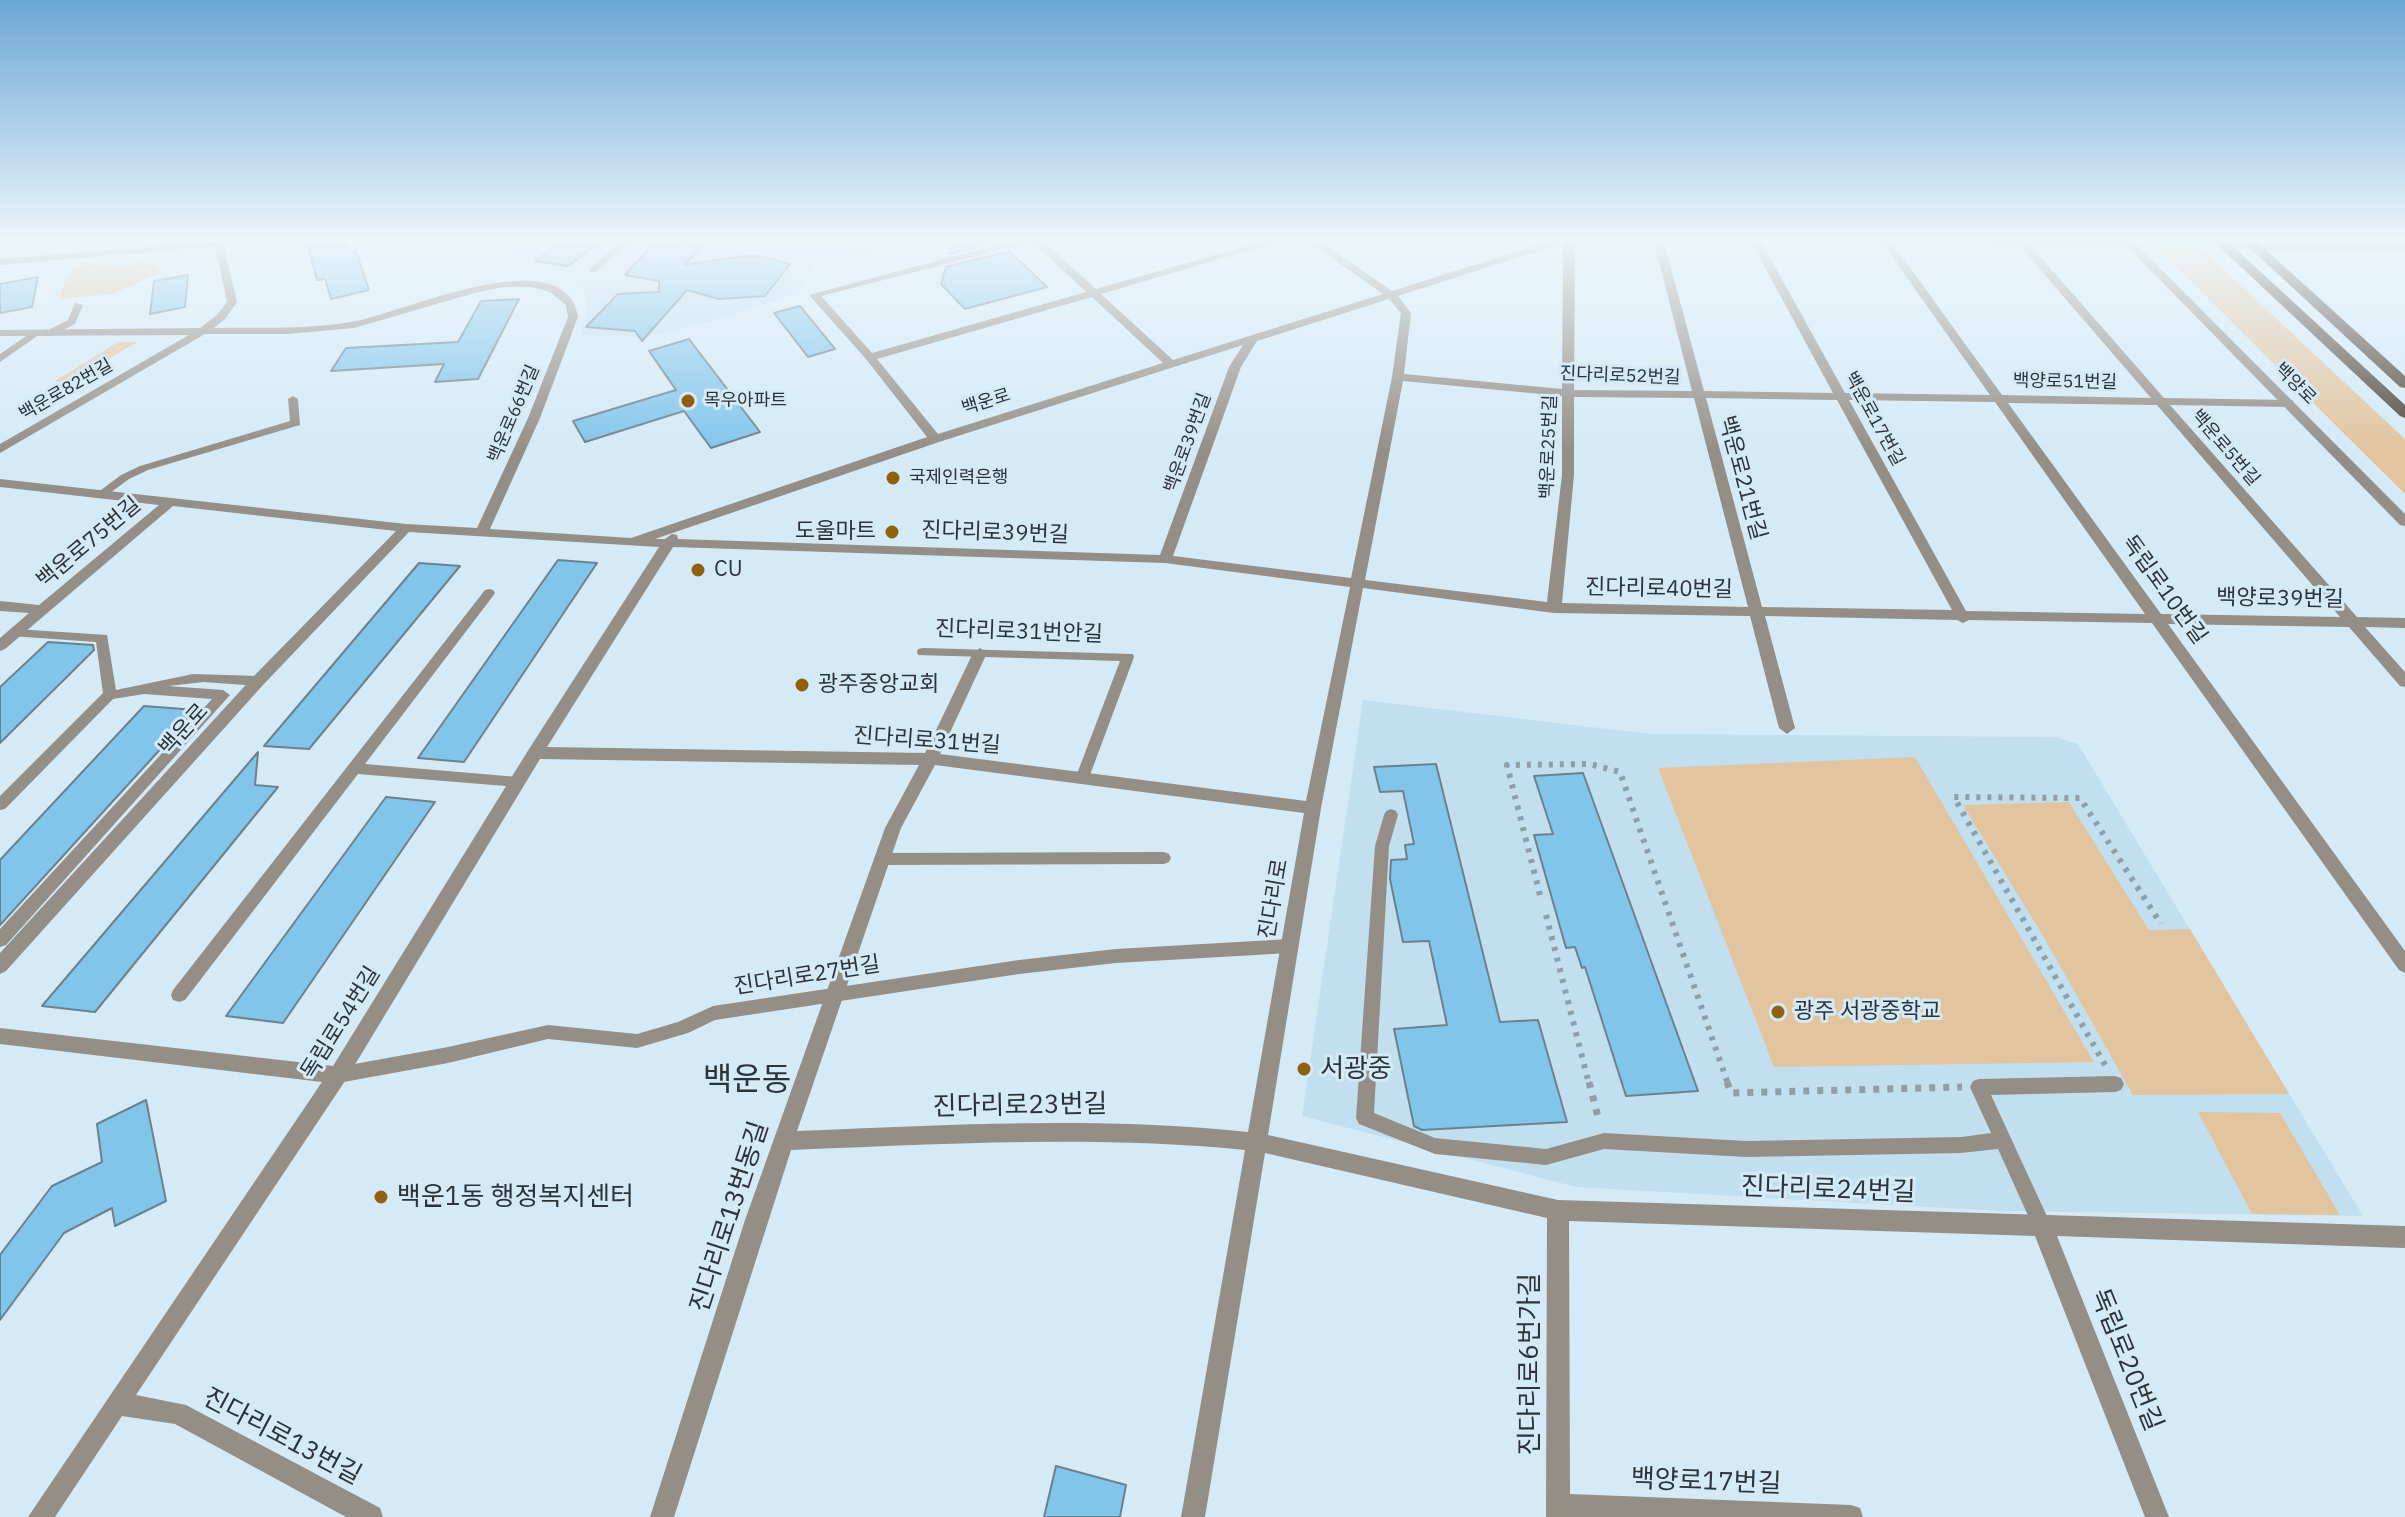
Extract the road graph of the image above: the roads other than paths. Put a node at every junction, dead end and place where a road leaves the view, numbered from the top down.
1 (77, 309) edge
2 (227, 309) edge
3 (410, 309) edge
4 (572, 309) edge
5 (826, 309) edge
6 (1043, 309) edge
7 (1113, 309) edge
8 (1353, 309) edge
9 (1403, 309) edge
10 (1569, 309) edge
11 (1677, 309) edge
12 (1792, 309) edge
13 (1934, 309) edge
14 (2080, 309) edge
15 (2194, 309) edge
16 (2292, 309) edge
17 (2322, 309) edge
18 (203, 331) junction
19 (0, 333) edge
20 (41, 334) junction
21 (1251, 341) junction
22 (870, 357) junction
23 (0, 359) edge
24 (1172, 365) junction
25 (1398, 377) junction
26 (2405, 384) edge
27 (1569, 393) junction
28 (1700, 396) junction
29 (1841, 398) junction
30 (293, 399) dead end
31 (2000, 400) junction
32 (2160, 401) junction
33 (2288, 403) junction
34 (2405, 413) edge
35 (935, 439) junction
36 (0, 449) edge
37 (0, 483) edge
38 (99, 496) junction
39 (169, 503) junction
40 (2405, 522) edge
41 (682, 524) junction
42 (406, 528) junction
43 (482, 533) junction
44 (632, 542) junction
45 (668, 544) junction
46 (1165, 559) junction
47 (1356, 585) junction
48 (489, 593) dead end
49 (0, 606) edge
50 (1554, 608) junction
51 (43, 610) junction
52 (1757, 613) junction
53 (1963, 618) junction
54 (2158, 620) junction
55 (2354, 622) junction
56 (2405, 623) edge
57 (16, 633) junction
58 (0, 646) edge
59 (923, 652) dead end
60 (980, 653) junction
61 (258, 681) junction
62 (2405, 682) edge
63 (143, 689) junction
64 (110, 694) junction
65 (1787, 728) dead end
66 (535, 753) junction
67 (930, 759) junction
68 (353, 768) junction
69 (1082, 779) junction
70 (518, 782) junction
71 (0, 805) edge
72 (1313, 808) junction
73 (1391, 815) dead end
74 (1164, 858) dead end
75 (882, 859) junction
76 (0, 940) edge
77 (1290, 946) junction
78 (2404, 962) edge
79 (0, 966) edge
80 (835, 993) junction
81 (179, 995) dead end
82 (0, 1036) edge
83 (338, 1075) junction
84 (2115, 1084) road end
85 (2003, 1140) junction
86 (784, 1141) junction
87 (1257, 1142) junction
88 (1558, 1210) junction
89 (2042, 1225) junction
90 (2405, 1237) edge
91 (118, 1404) junction
92 (1558, 1512) edge
93 (40, 1517) edge
94 (371, 1517) edge
95 (662, 1517) edge
96 (1193, 1517) edge
97 (1851, 1517) edge
98 (2157, 1517) edge

1 - 20 lane
2 - 18 street, 백운로82번길
3 - 18 street, 백운로66번길
4 - 43 street, 백운로66번길
5 - 22 street
6 - 22 street
7 - 24 street
8 - 21 street, 백운로
9 - 25 street, 진다리로
10 - 27 street, 백운로25번길
11 - 28 street, 백운로21번길
12 - 29 street, 백운로17번길
13 - 31 street, 독립로10번길
14 - 32 street, 백운로5번길
15 - 33 street, 백양로
16 - 34 main road
17 - 26 main road
18 - 20 street
18 - 36 street, 백운로82번길
19 - 20 street
20 - 23 lane
21 - 24 street, 백운로
21 - 46 street, 백운로39번길
22 - 35 street
24 - 35 street, 백운로
25 - 27 street, 진다리로52번길
25 - 47 street, 진다리로
27 - 28 street, 진다리로52번길
27 - 50 street, 백운로25번길
28 - 29 street, 진다리로52번길
28 - 52 street, 백운로21번길
29 - 31 street, 백양로51번길
29 - 53 street, 백운로17번길
30 - 38 lane
31 - 32 street, 백양로51번길
31 - 54 street, 독립로10번길
32 - 33 street, 백양로51번길
32 - 55 street, 백운로5번길
33 - 40 street, 백양로
35 - 41 street, 백운로
37 - 38 street, 백운로
38 - 39 street, 백운로
39 - 42 street, 백운로
39 - 51 street, 백운로75번길
41 - 44 street, 백운로
41 - 45 street, 독립로54번길
42 - 43 street, 백운로
42 - 61 street, 백운로
43 - 44 street, 백운로
44 - 45 street, 진다리로39번길
45 - 46 street, 진다리로39번길
45 - 66 street, 독립로54번길
46 - 47 street, 진다리로39번길
47 - 50 street, 진다리로40번길
47 - 72 street, 진다리로
48 - 68 lane
49 - 51 street
50 - 52 street, 진다리로40번길
51 - 57 street, 백운로75번길
52 - 53 street, 진다리로40번길
52 - 65 street, 백운로21번길
53 - 54 street, 백양로39번길
54 - 55 street, 백양로39번길
54 - 78 street, 독립로10번길
55 - 56 street, 백양로39번길
55 - 62 street, 백운로5번길
57 - 58 street, 백운로75번길
57 - 64 lane
59 - 60 lane, 진다리로31번안길
60 - 67 street, 진다리로13번동길
60 - 69 lane, 진다리로31번안길
61 - 63 lane
61 - 79 street, 백운로
63 - 64 lane
63 - 76 lane
64 - 71 lane
66 - 67 street, 진다리로31번길
66 - 70 street, 독립로54번길
67 - 69 street, 진다리로31번길
67 - 75 street, 진다리로13번동길
68 - 70 lane
68 - 81 lane
69 - 72 street, 진다리로31번길
70 - 83 street, 독립로54번길
72 - 77 street, 진다리로
73 - 85 lane
74 - 75 lane
75 - 80 street, 진다리로13번동길
77 - 80 lane, 진다리로27번길
77 - 87 street, 진다리로
80 - 83 lane, 진다리로27번길
80 - 86 street, 진다리로13번동길
82 - 83 street
83 - 91 street, 독립로54번길
84 - 85 lane
85 - 89 lane
86 - 87 street, 진다리로23번길
86 - 95 street, 진다리로13번동길
87 - 88 street, 진다리로24번길
87 - 96 street, 진다리로
88 - 89 street, 진다리로24번길
88 - 92 street, 진다리로6번가길
89 - 90 street, 진다리로24번길
89 - 98 street, 독립로20번길
91 - 93 street, 독립로54번길
91 - 94 street, 진다리로13번길
92 - 97 street, 백양로17번길

